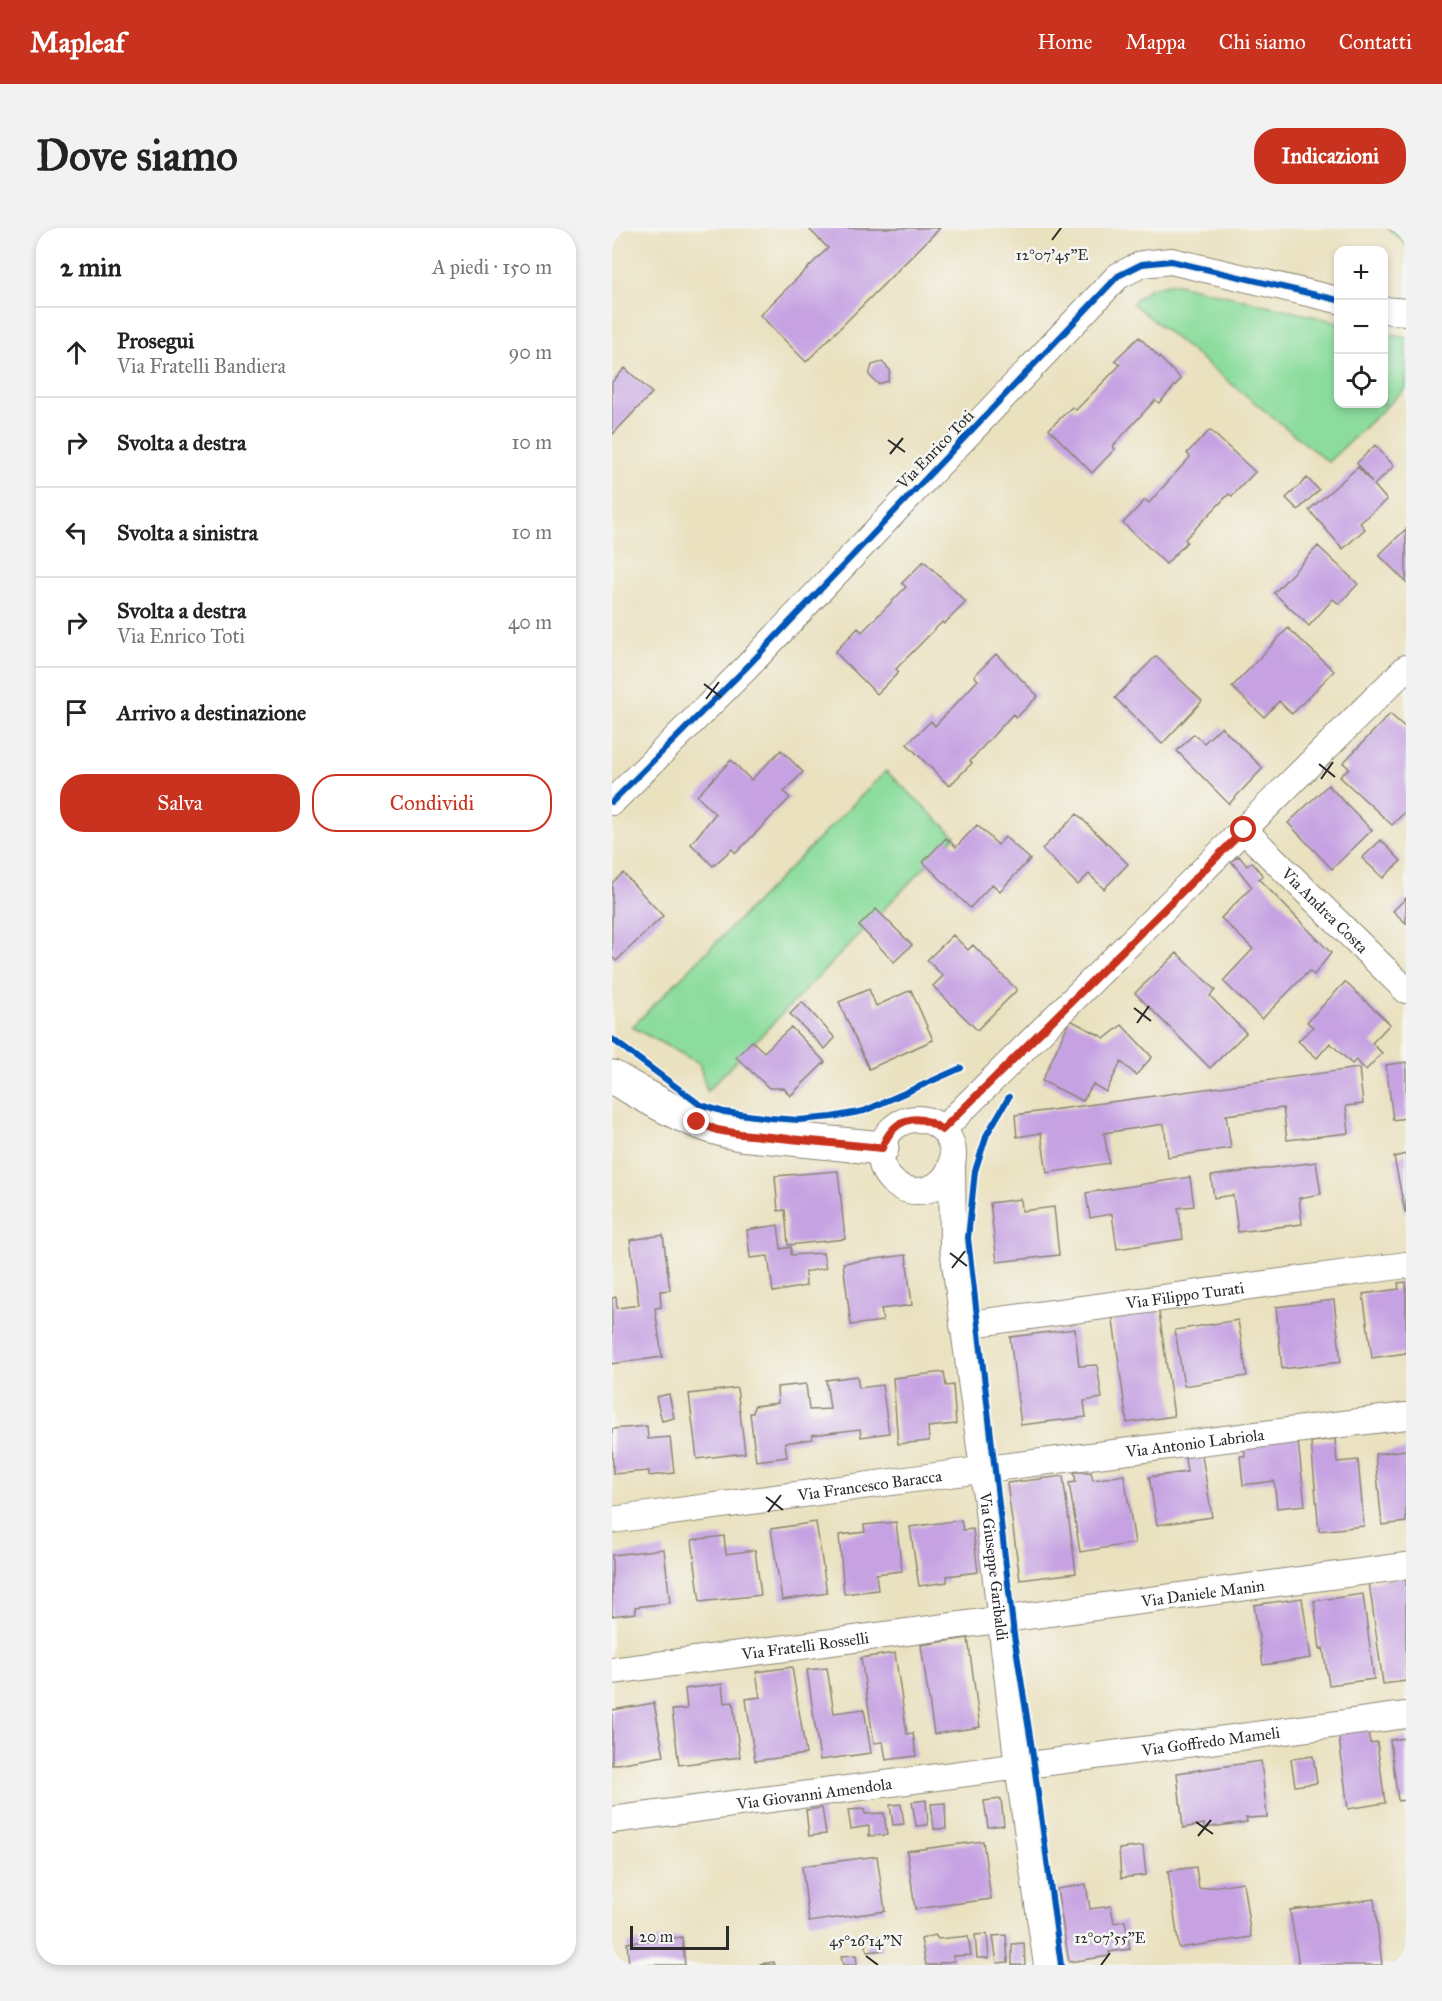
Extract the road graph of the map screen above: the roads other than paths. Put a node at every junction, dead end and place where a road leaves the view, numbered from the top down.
1 (1334, 299) edge
2 (1388, 310) edge
3 (1406, 312) edge
4 (1406, 668) edge
5 (612, 802) edge
6 (1244, 830) junction
7 (1406, 990) edge
8 (612, 1077) edge
9 (942, 1130) junction
10 (882, 1148) junction
11 (952, 1167) junction
12 (1406, 1265) edge
13 (963, 1325) junction
14 (1406, 1416) edge
15 (983, 1469) junction
16 (612, 1520) edge
17 (1406, 1566) edge
18 (1000, 1619) junction
19 (612, 1671) edge
20 (1406, 1715) edge
21 (1018, 1767) junction
22 (612, 1820) edge
23 (1047, 1965) edge

1 - 5 street, Via Enrico Toti
2 - 3 street
4 - 6 street
6 - 7 street, Via Andrea Costa
6 - 9 street
8 - 10 street
9 - 10 street
9 - 11 street
10 - 11 street
11 - 13 street, Via Giuseppe Garibaldi
12 - 13 street, Via Filippo Turati
13 - 15 street, Via Giuseppe Garibaldi
14 - 15 street, Via Antonio Labriola
15 - 16 street, Via Francesco Baracca
15 - 18 street, Via Giuseppe Garibaldi
17 - 18 street, Via Daniele Manin
18 - 19 street, Via Fratelli Rosselli
18 - 21 street, Via Giuseppe Garibaldi
20 - 21 street, Via Goffredo Mameli
21 - 22 street, Via Giovanni Amendola
21 - 23 street, Via Giuseppe Garibaldi

